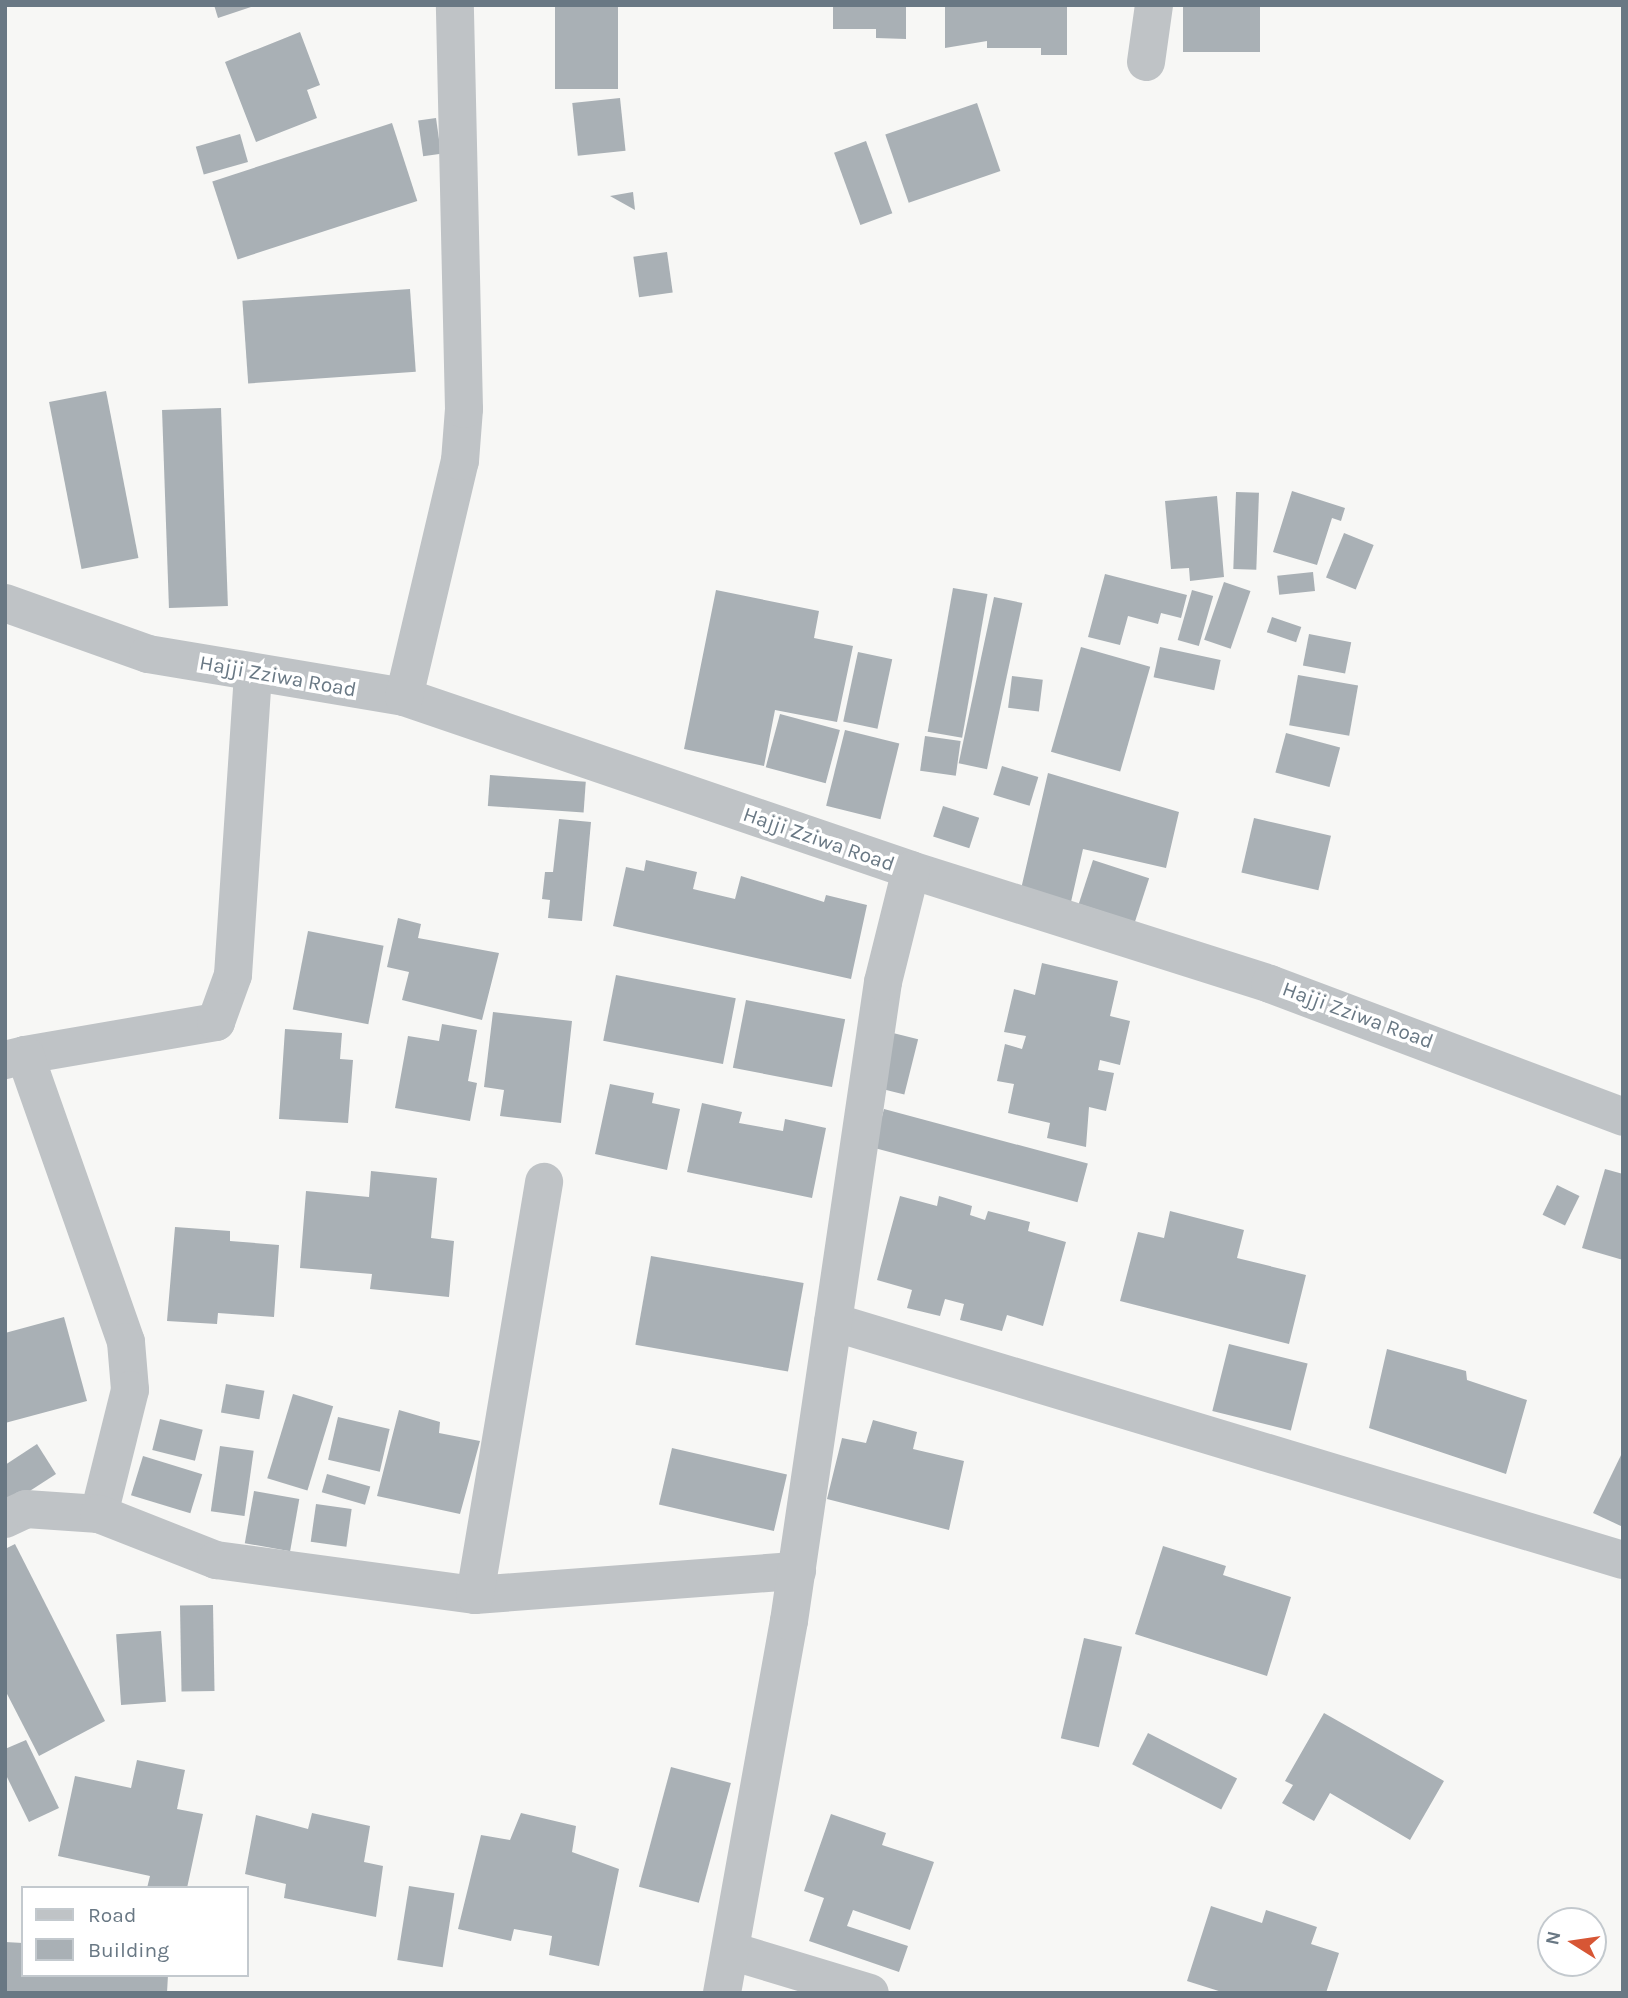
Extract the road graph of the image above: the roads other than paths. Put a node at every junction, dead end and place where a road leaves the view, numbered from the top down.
1 (455, 5) edge
2 (1154, 5) edge
3 (1146, 62) dead end
4 (7, 593) edge
5 (253, 673) junction
6 (404, 697) junction
7 (911, 870) junction
8 (15, 1057) edge
9 (1623, 1117) edge
10 (544, 1182) dead end
11 (833, 1322) junction
12 (99, 1514) junction
13 (5, 1519) edge
14 (1623, 1560) edge
15 (797, 1571) junction
16 (475, 1595) junction
17 (731, 1951) junction
18 (722, 1993) edge
19 (870, 1993) edge

1 - 6 street
2 - 3 street
4 - 5 street, Hajji Zziwa Road
5 - 6 street, Hajji Zziwa Road
5 - 8 street
6 - 7 street, Hajji Zziwa Road
7 - 9 street, Hajji Zziwa Road
7 - 11 street
8 - 12 street
10 - 16 street
11 - 14 street
11 - 15 street
12 - 13 street
12 - 16 street
15 - 16 street
15 - 17 street
17 - 18 street
17 - 19 street

